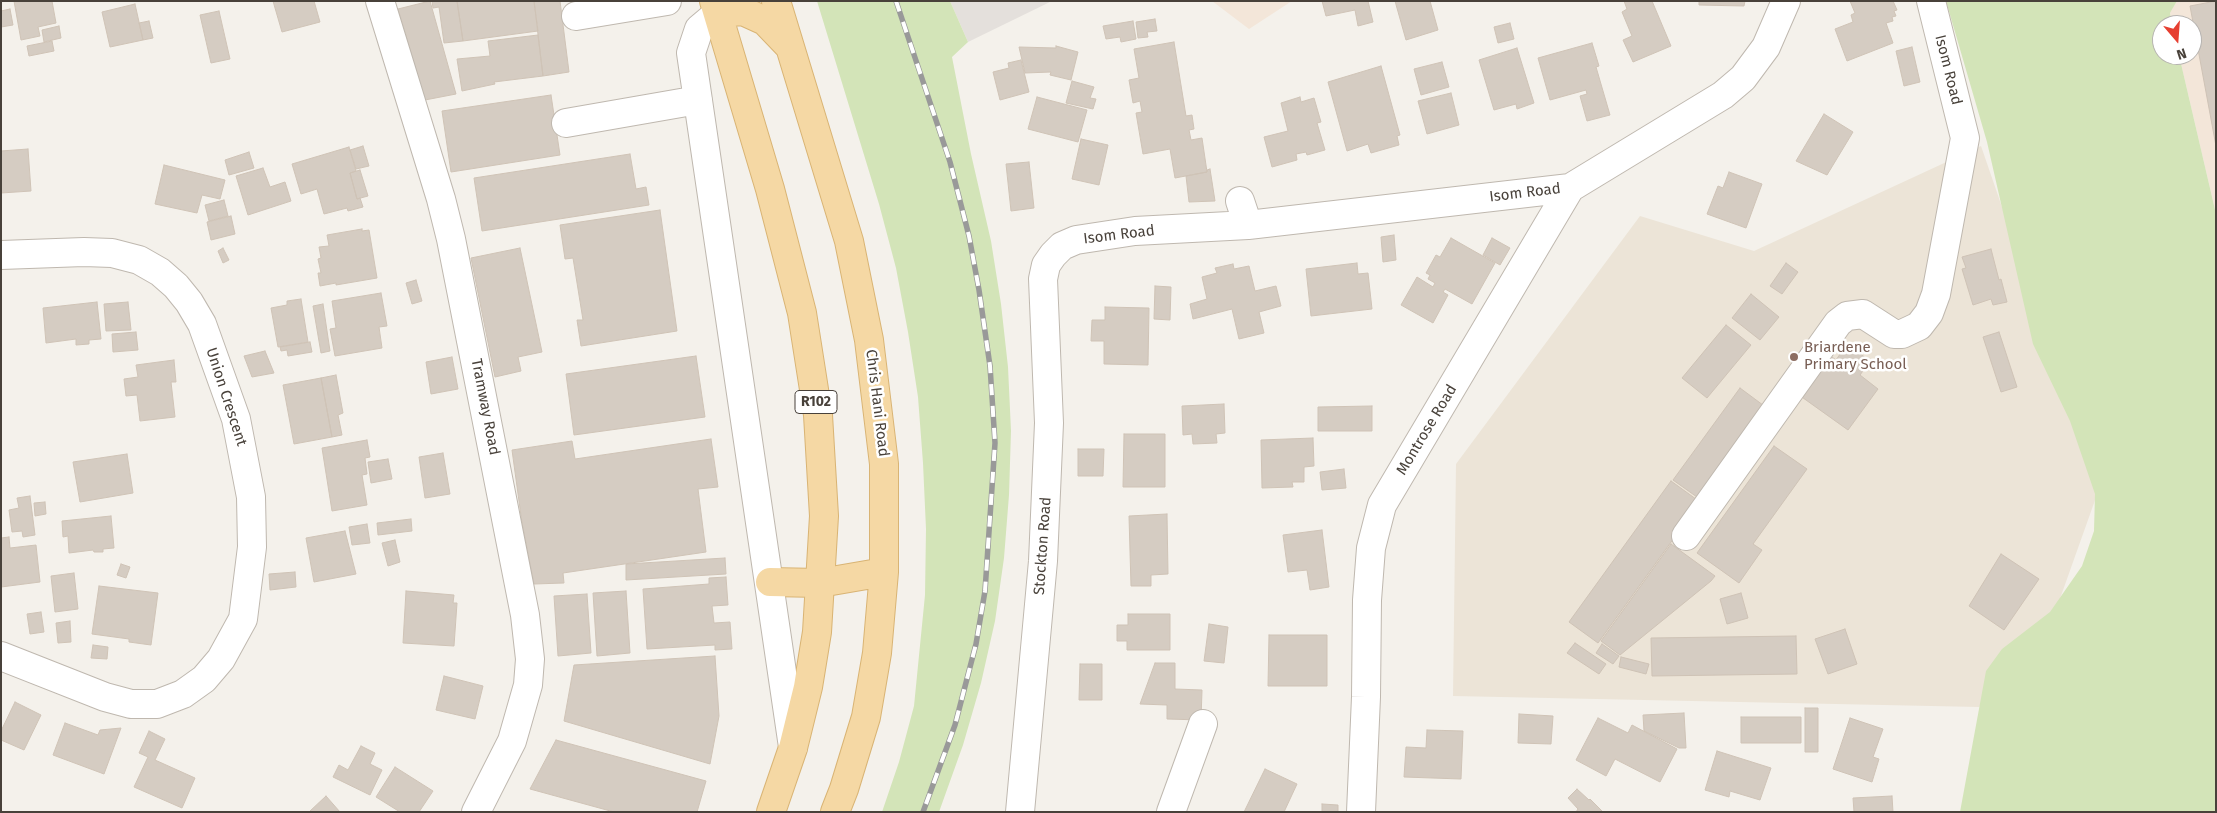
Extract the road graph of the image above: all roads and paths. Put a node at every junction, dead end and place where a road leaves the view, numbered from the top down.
1 (380, 1) edge
2 (668, 1) edge
3 (776, 1) edge
4 (1786, 1) edge
5 (1931, 1) edge
6 (716, 7) edge
7 (576, 16) dead end
8 (790, 47) junction
9 (698, 100) junction
10 (566, 123) dead end
11 (1570, 188) junction
12 (1, 255) edge
13 (1043, 279) joint
14 (1686, 536) dead end
15 (884, 572) junction
16 (770, 582) junction
17 (820, 582) junction
18 (1, 656) edge
19 (1203, 724) dead end
20 (793, 748) junction
21 (476, 812) edge
22 (771, 812) edge
23 (835, 812) edge
24 (1020, 812) edge
25 (1171, 812) edge
26 (1361, 812) edge

1 - 21 street, Tramway Road
2 - 7 street
3 - 8 main road, Chris Hani Road
4 - 11 street, Isom Road
5 - 14 street, Isom Road
6 - 8 main road
6 - 9 street
6 - 17 main road, R102
8 - 15 main road, Chris Hani Road
9 - 10 street
9 - 16 street
11 - 13 street, Isom Road
11 - 26 street, Montrose Road
12 - 18 street, Union Crescent
13 - 24 street, Stockton Road
15 - 17 main road
15 - 23 main road, Chris Hani Road
16 - 17 main road
16 - 20 street
17 - 20 main road, R102
19 - 25 street
20 - 22 main road, R102

